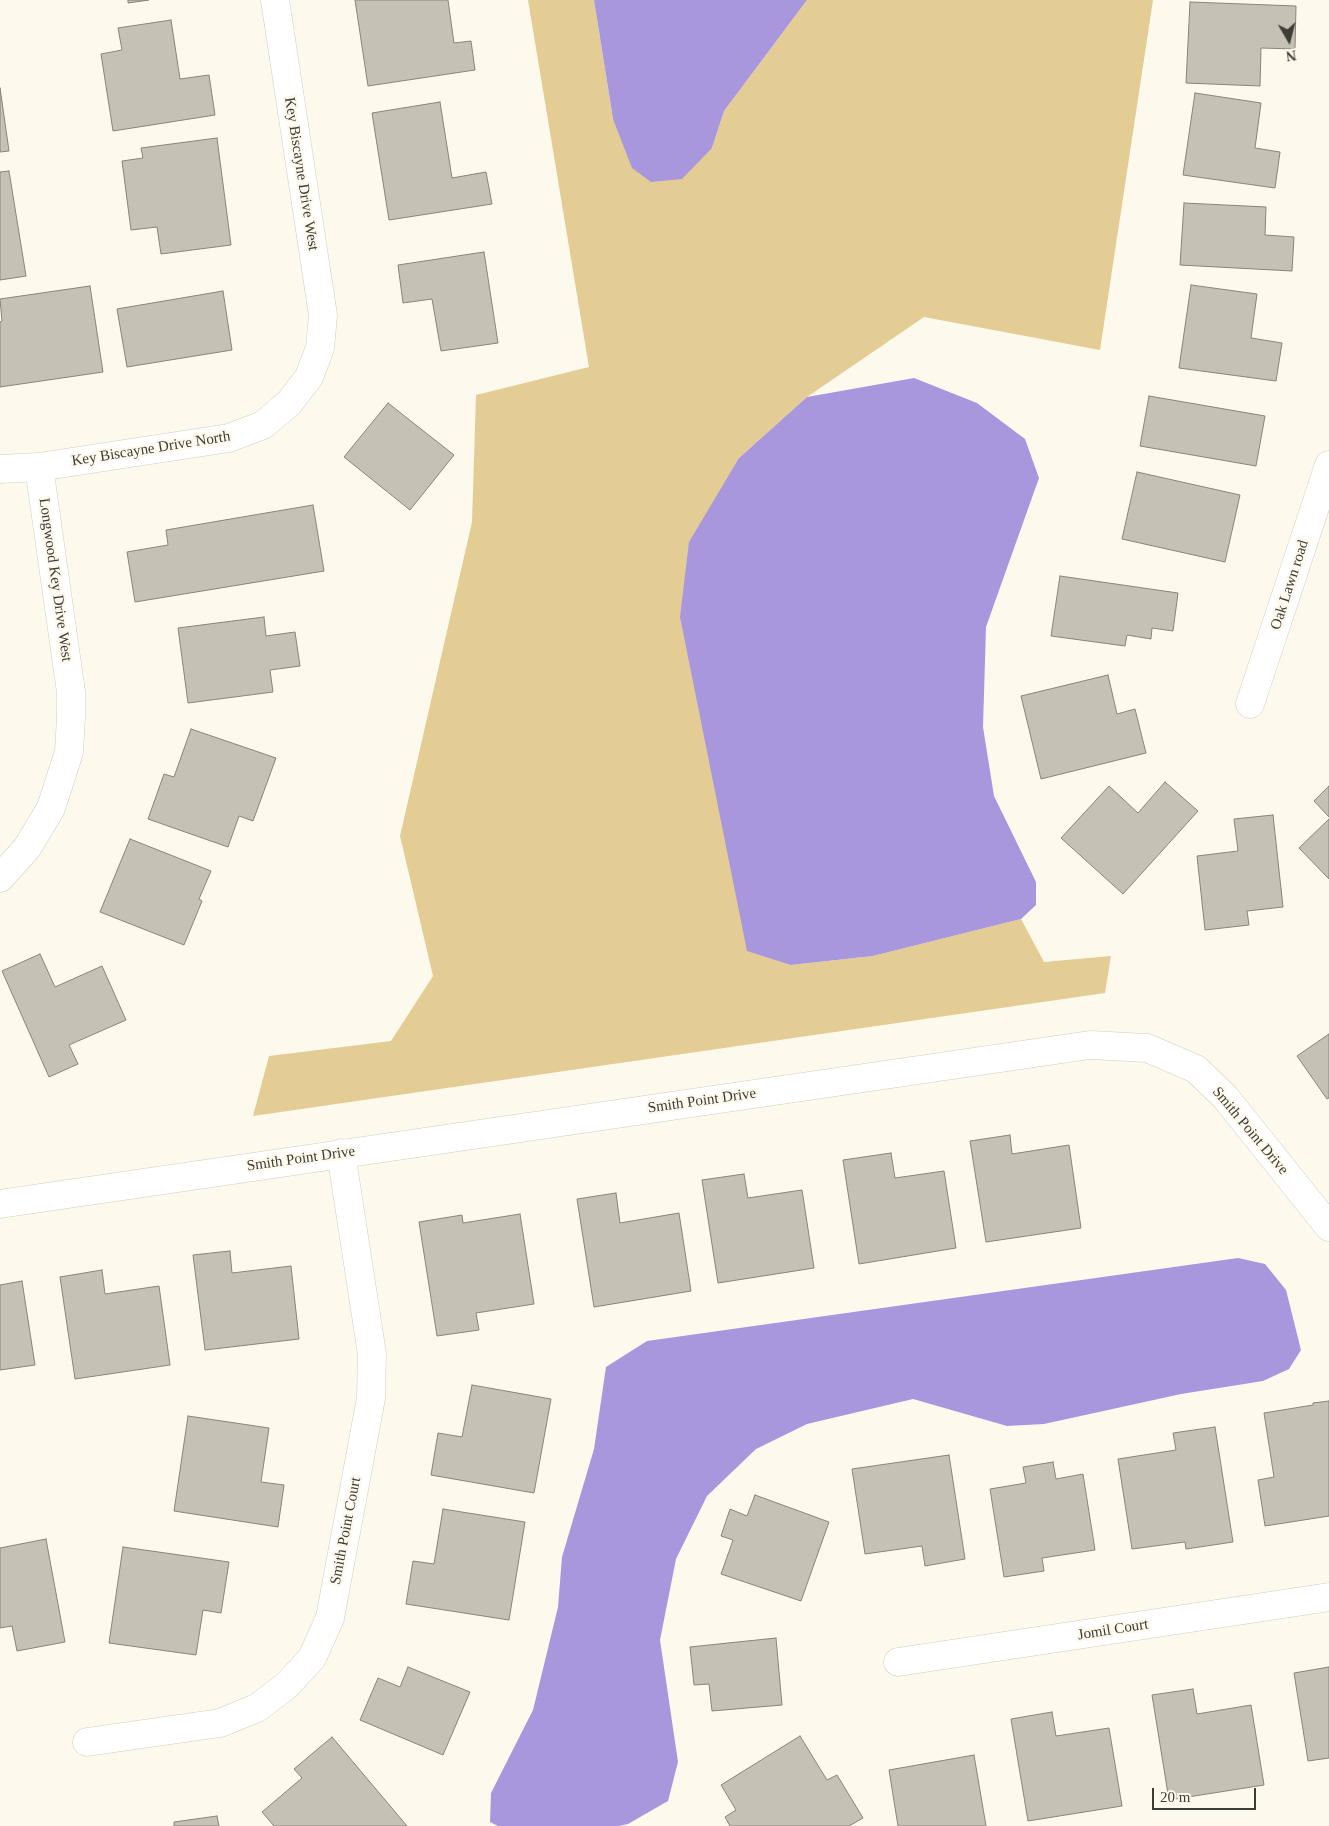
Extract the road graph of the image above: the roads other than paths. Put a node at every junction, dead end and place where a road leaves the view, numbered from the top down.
1 (275, 0) edge
2 (320, 348) joint
3 (1329, 464) edge
4 (39, 467) junction
5 (0, 468) edge
6 (1250, 704) dead end
7 (0, 878) edge
8 (341, 1153) junction
9 (0, 1204) edge
10 (1329, 1227) edge
11 (1329, 1597) edge
12 (898, 1662) dead end
13 (86, 1742) dead end

1 - 2 street, Key Biscayne Drive West
2 - 4 street, Key Biscayne Drive North
3 - 6 street, Oak Lawn road
4 - 5 street, Key Biscayne Drive North
4 - 7 street, Longwood Key Drive West
8 - 9 street, Smith Point Drive
8 - 10 street, Smith Point Drive
8 - 13 street, Smith Point Court
11 - 12 street, Jomil Court

